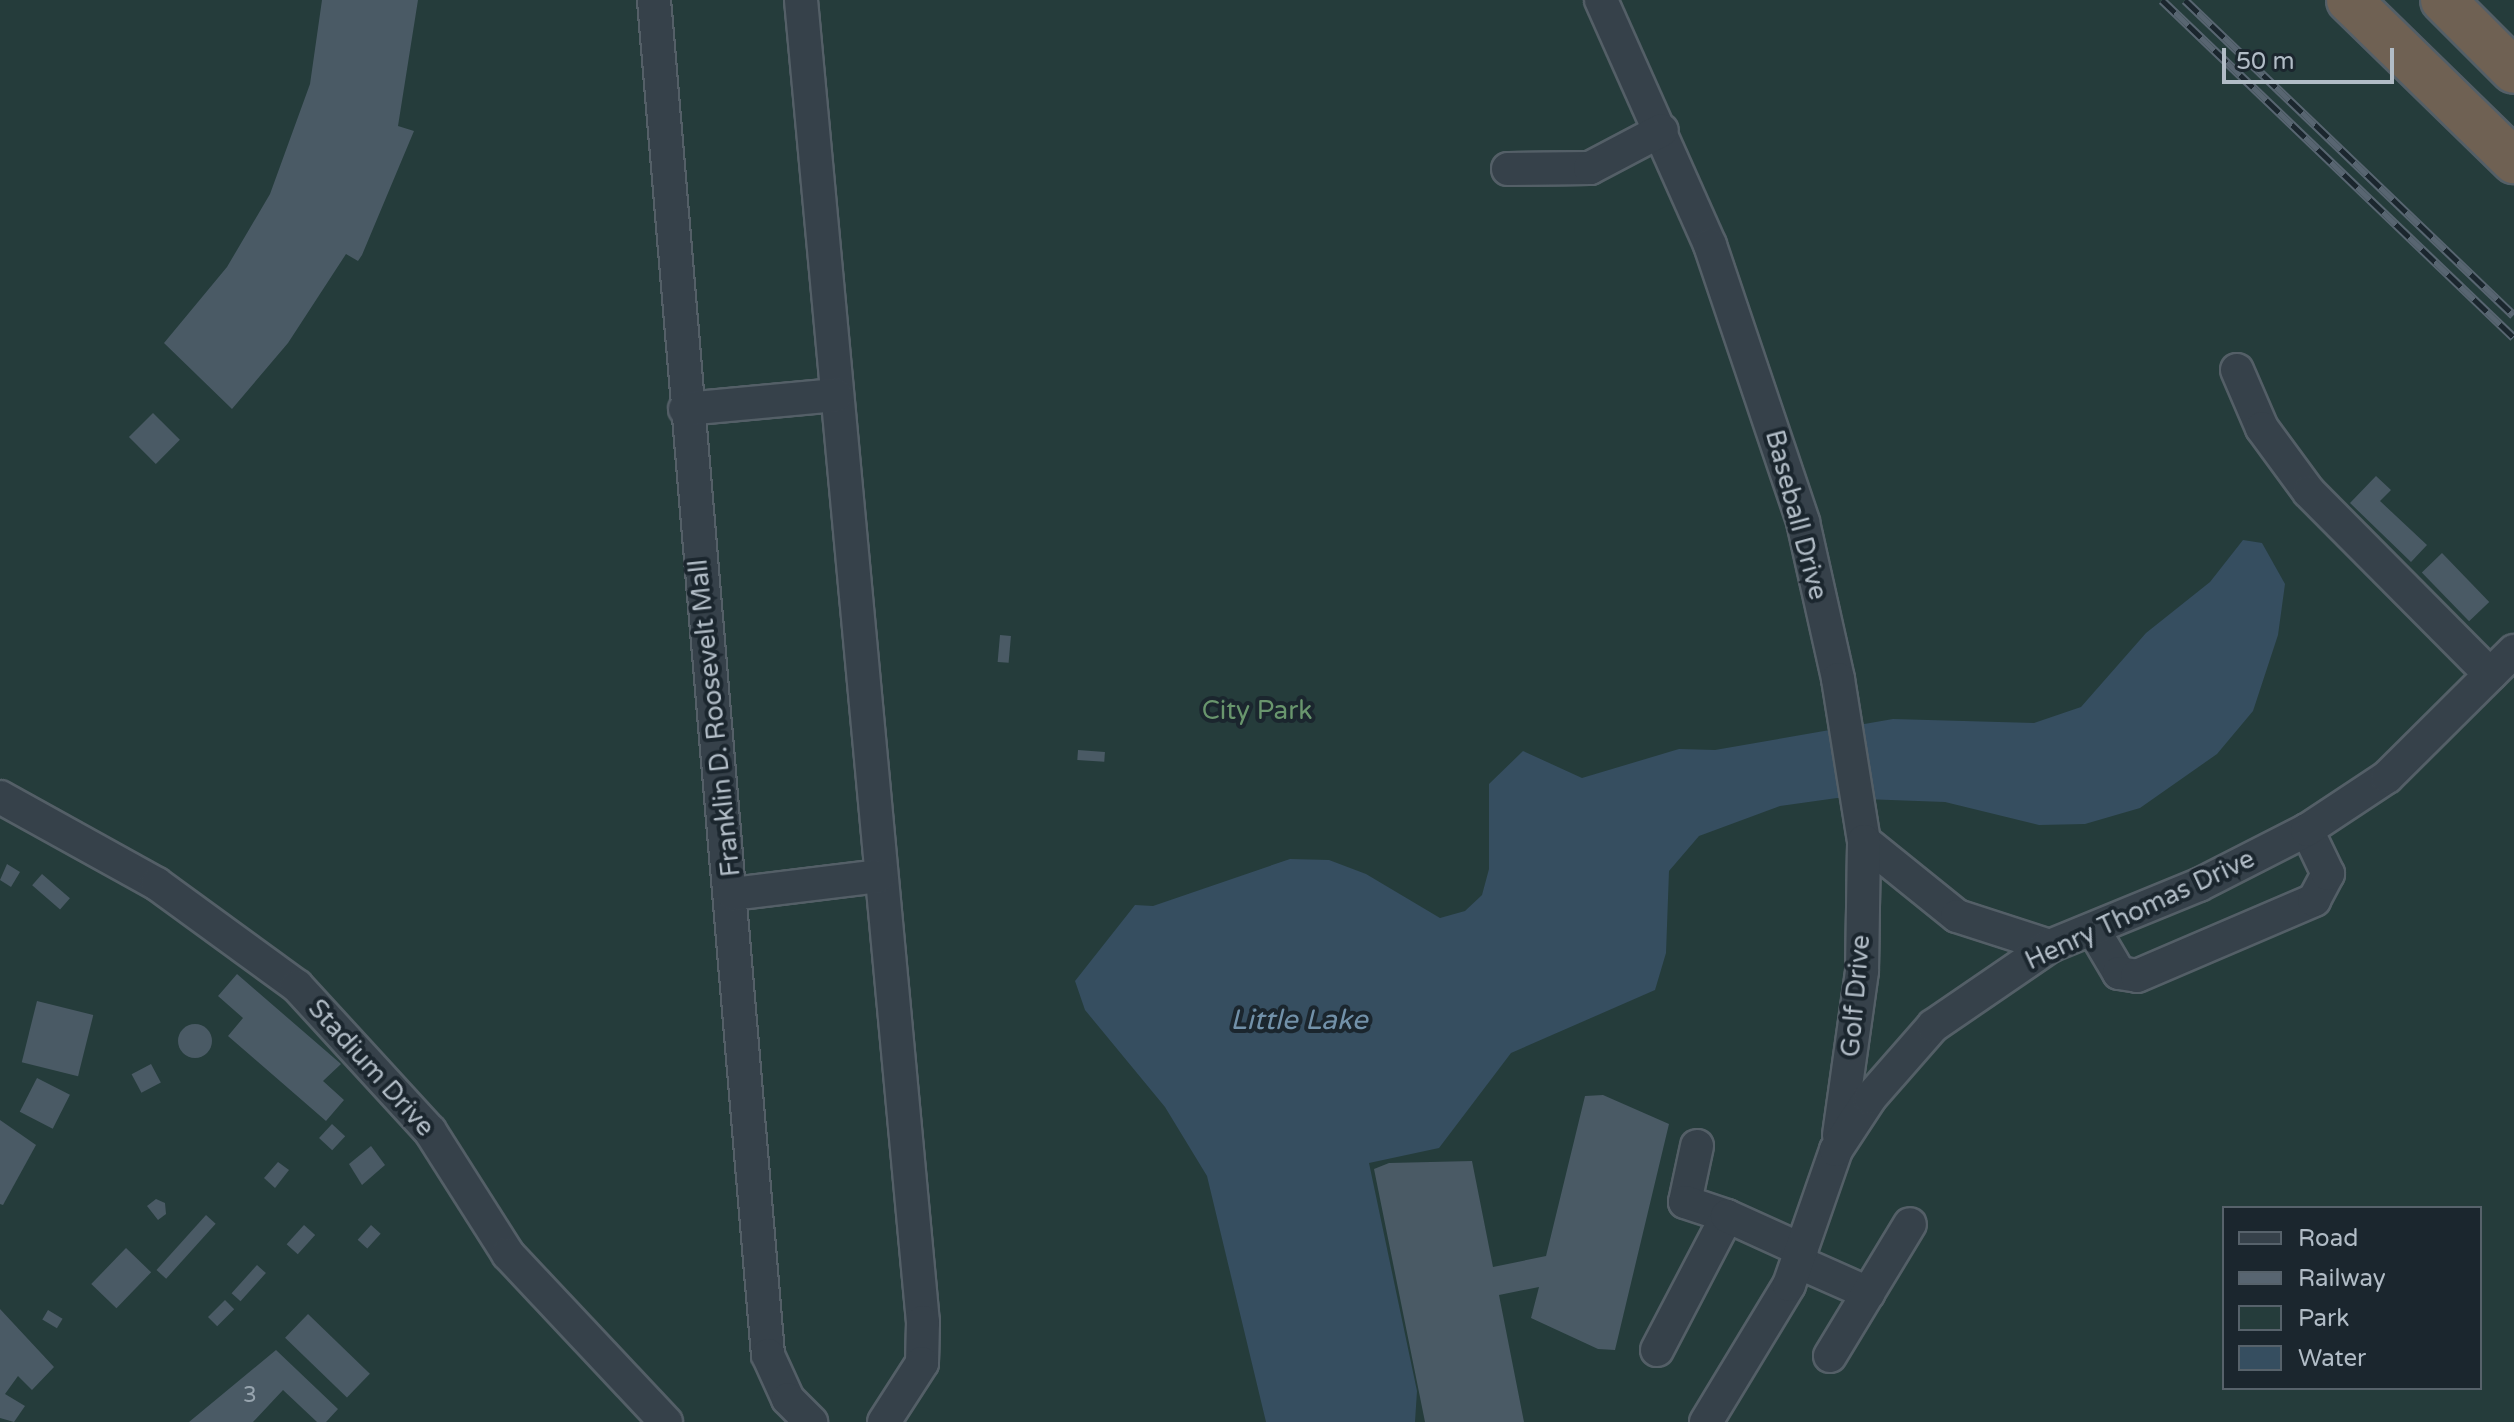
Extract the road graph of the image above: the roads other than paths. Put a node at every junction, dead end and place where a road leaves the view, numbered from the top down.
1 (654, 0) edge
2 (801, 0) edge
3 (1601, 0) edge
4 (2443, 0) edge
5 (2351, 2) edge
6 (2514, 71) edge
7 (1662, 130) junction
8 (2514, 161) edge
9 (1508, 169) dead end
10 (2237, 370) dead end
11 (836, 395) junction
12 (685, 409) junction
13 (2504, 667) edge
14 (0, 797) edge
15 (1861, 829) junction
16 (2307, 830) junction
17 (879, 876) junction
18 (733, 894) junction
19 (2093, 929) junction
20 (2050, 946) junction
21 (1697, 1146) dead end
22 (1836, 1150) junction
23 (1727, 1216) junction
24 (1910, 1224) dead end
25 (1800, 1256) junction
26 (1868, 1293) junction
27 (1657, 1350) dead end
28 (1830, 1356) dead end
29 (666, 1422) edge
30 (811, 1422) edge
31 (884, 1422) edge
32 (1706, 1422) edge

1 - 12 street, Franklin D. Roosevelt Mall
2 - 11 street
3 - 7 street, Baseball Drive
4 - 6 highway
5 - 8 highway
7 - 9 street
7 - 15 street, Baseball Drive
10 - 13 street
11 - 12 street
11 - 17 street
12 - 18 street, Franklin D. Roosevelt Mall
13 - 16 street, Henry Thomas Drive
14 - 29 street, Stadium Drive
15 - 20 street
15 - 22 street, Golf Drive
16 - 19 street, Henry Thomas Drive
16 - 19 street
17 - 18 street
17 - 31 street
18 - 30 street, Franklin D. Roosevelt Mall
19 - 20 street, Henry Thomas Drive
20 - 22 street, Henry Thomas Drive
21 - 23 street
22 - 25 street, Henry Thomas Drive
23 - 25 street
23 - 27 street
24 - 26 street
25 - 26 street
25 - 32 street, Henry Thomas Drive
26 - 28 street

